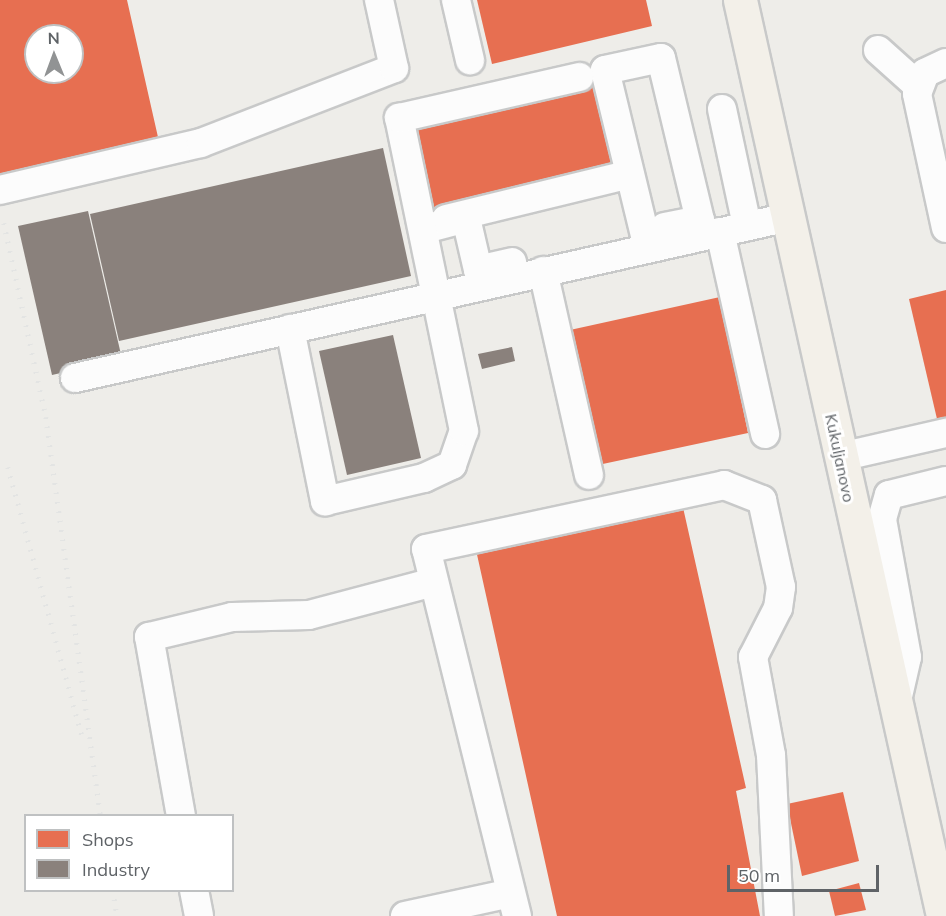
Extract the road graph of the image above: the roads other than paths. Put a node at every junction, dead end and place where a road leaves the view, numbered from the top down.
1 (379, 0) edge
2 (456, 0) edge
3 (740, 0) edge
4 (878, 50) dead end
5 (470, 60) dead end
6 (946, 63) edge
7 (579, 77) dead end
8 (918, 85) junction
9 (722, 109) dead end
10 (630, 174) junction
11 (0, 190) edge
12 (789, 217) junction
13 (424, 226) junction
14 (946, 228) edge
15 (734, 229) junction
16 (646, 239) junction
17 (543, 271) junction
18 (440, 294) junction
19 (290, 328) junction
20 (75, 378) dead end
21 (946, 433) edge
22 (765, 434) dead end
23 (946, 446) edge
24 (946, 469) edge
25 (844, 473) junction
26 (589, 475) dead end
27 (946, 481) edge
28 (434, 582) junction
29 (896, 705) junction
30 (181, 814) edge
31 (194, 892) edge
32 (514, 904) edge
33 (199, 916) edge
34 (405, 916) edge
35 (779, 916) edge
36 (943, 916) edge

1 - 11 lane
2 - 5 lane
3 - 12 main road, Kukuljanovo
4 - 8 lane
6 - 8 lane
7 - 13 lane
8 - 14 lane
9 - 15 lane
10 - 13 lane
10 - 16 lane
10 - 16 lane
12 - 15 lane
12 - 25 main road, Kukuljanovo
13 - 16 lane
13 - 18 lane
15 - 16 lane
15 - 22 lane
16 - 17 lane
17 - 18 lane
17 - 26 lane
18 - 19 lane
18 - 19 lane
19 - 20 lane
21 - 25 lane
23 - 25 lane
24 - 25 lane
25 - 29 main road, Kukuljanovo
27 - 29 lane
28 - 30 lane
28 - 32 lane
28 - 35 lane
29 - 36 main road, Kukuljanovo
31 - 33 lane
32 - 34 lane

